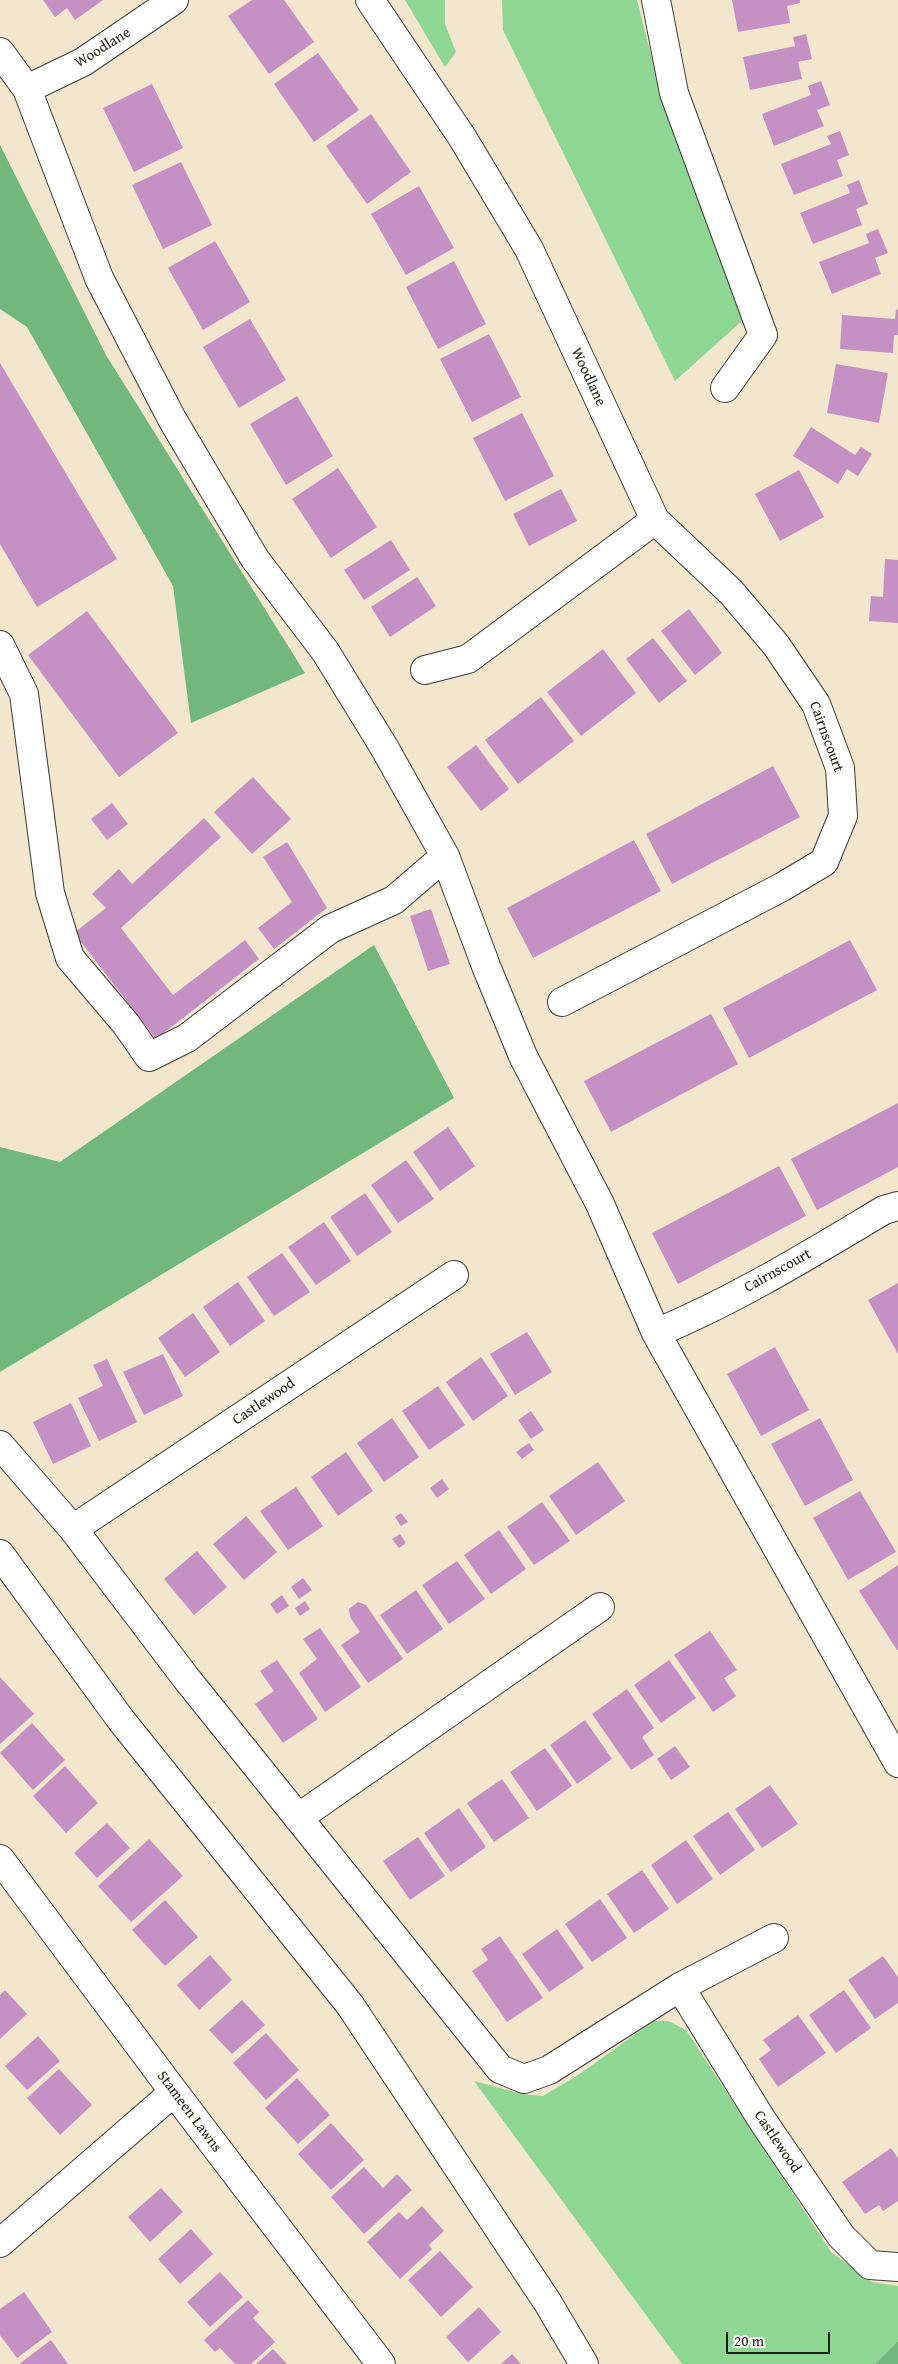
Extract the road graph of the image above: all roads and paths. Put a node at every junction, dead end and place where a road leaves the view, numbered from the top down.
1 (174, 0) edge
2 (370, 0) edge
3 (656, 0) edge
4 (0, 52) edge
5 (27, 89) junction
6 (725, 388) dead end
7 (655, 520) junction
8 (0, 645) edge
9 (425, 670) dead end
10 (445, 856) junction
11 (562, 1002) dead end
12 (898, 1206) edge
13 (454, 1275) dead end
14 (656, 1333) junction
15 (0, 1445) edge
16 (73, 1529) junction
17 (0, 1554) edge
18 (600, 1608) dead end
19 (898, 1762) edge
20 (298, 1818) junction
21 (0, 1859) edge
22 (774, 1938) dead end
23 (680, 1987) junction
24 (174, 2092) junction
25 (0, 2243) edge
26 (898, 2267) edge
27 (381, 2364) edge
28 (584, 2364) edge

1 - 5 street, Woodlane
2 - 7 street, Woodlane
3 - 6 street
4 - 5 street
5 - 10 street
7 - 9 street
7 - 11 street, Cairnscourt
8 - 10 street
10 - 14 street
12 - 14 street, Cairnscourt
13 - 16 street, Castlewood
14 - 19 street
15 - 16 street
16 - 20 street
17 - 28 street
18 - 20 street
20 - 23 street
21 - 24 street, Stameen Lawns
22 - 23 street
23 - 26 street, Castlewood
24 - 25 street
24 - 27 street, Stameen Lawns

